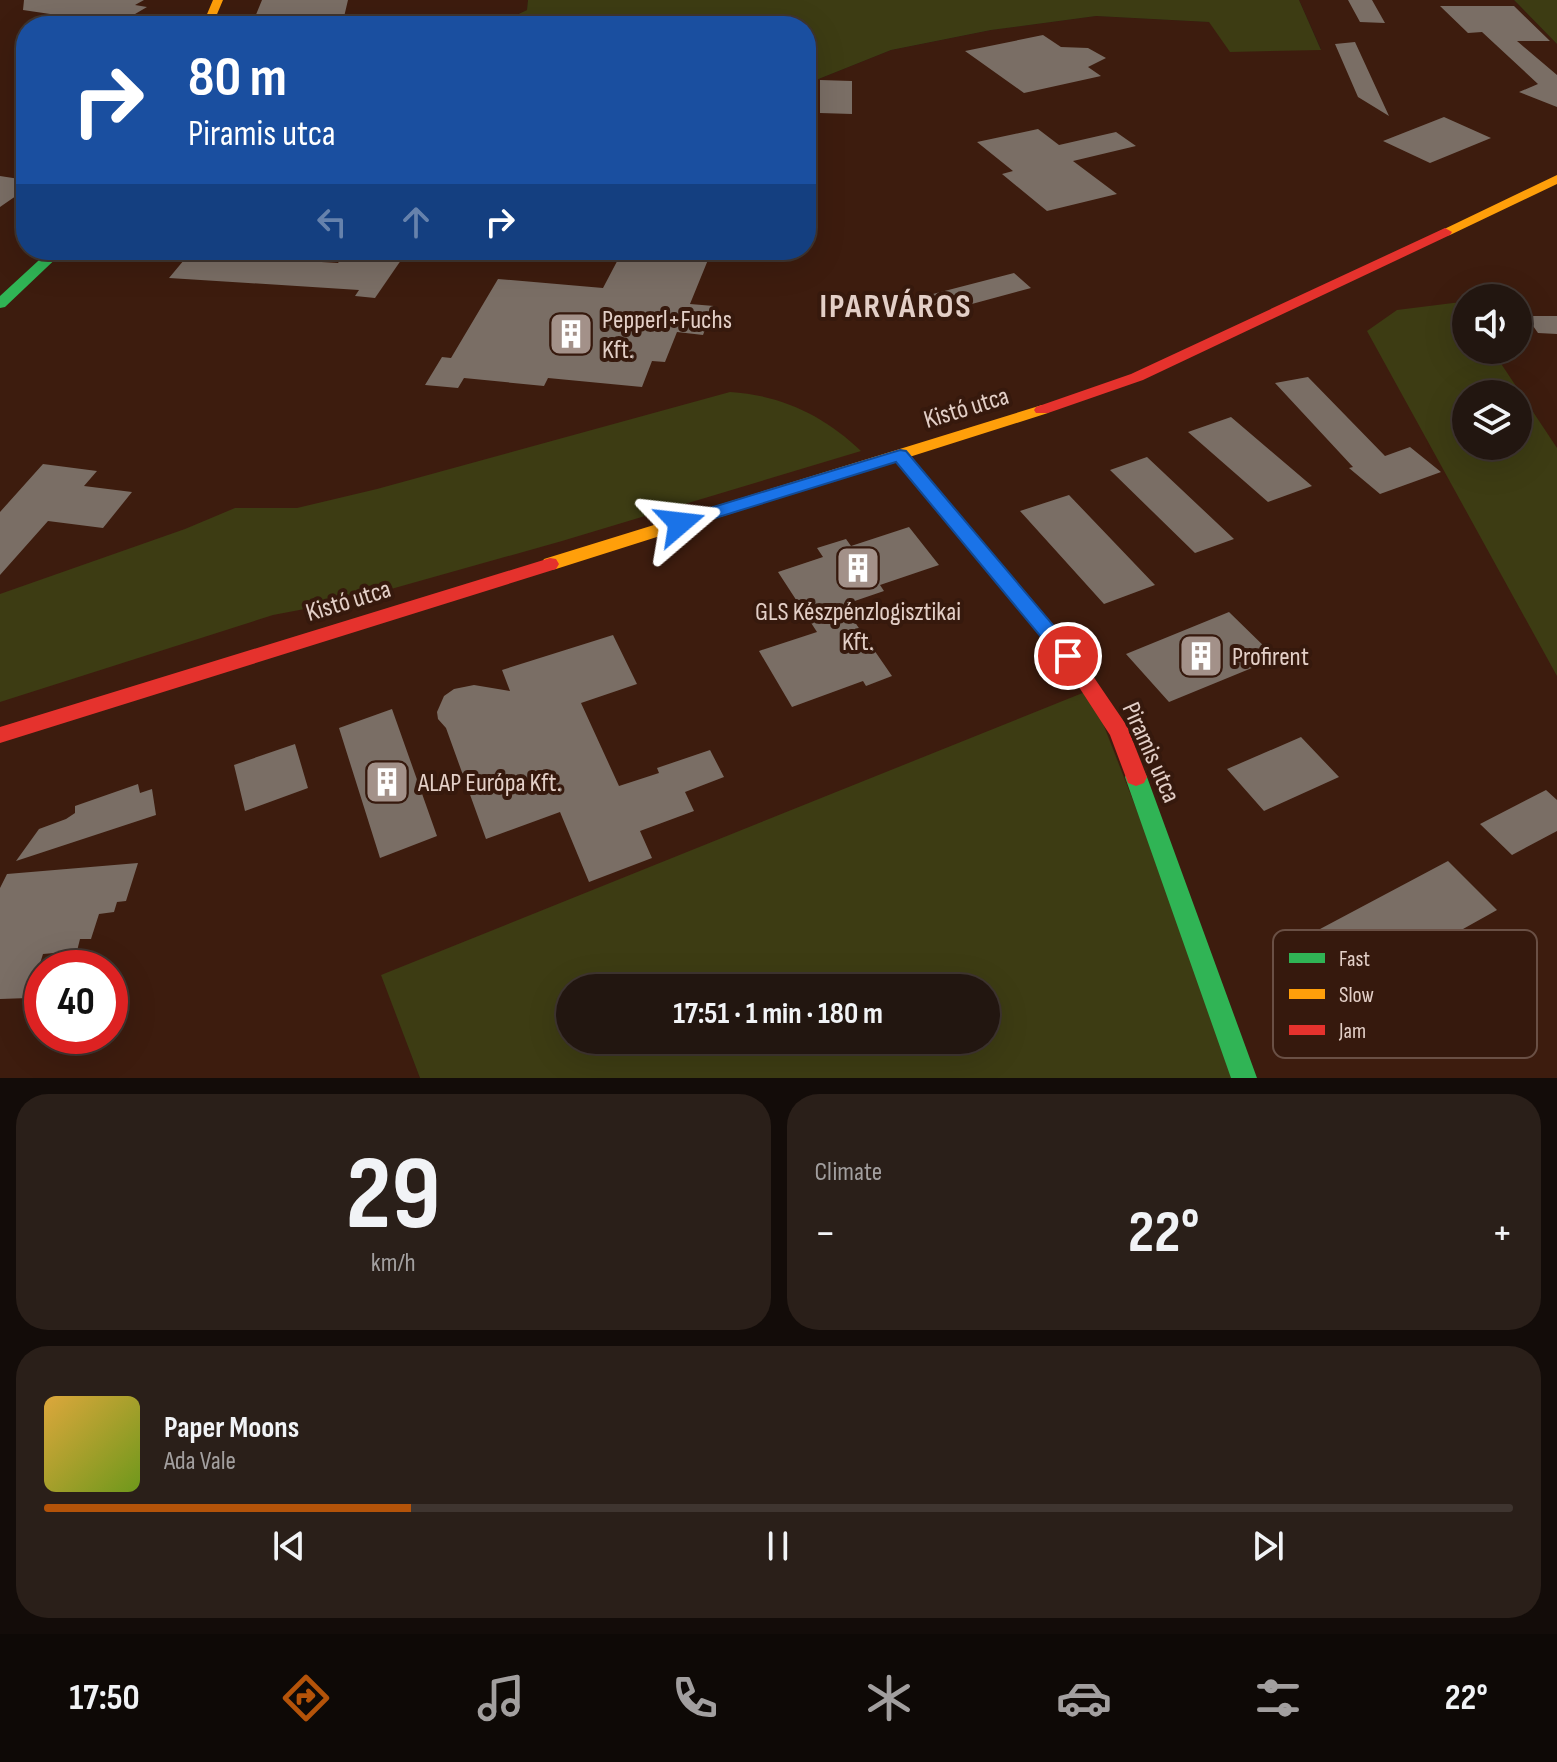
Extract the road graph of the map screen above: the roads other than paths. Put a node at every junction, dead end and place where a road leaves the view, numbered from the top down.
1 (1557, 179) edge
2 (47, 260) edge
3 (0, 304) edge
4 (900, 455) junction
5 (0, 735) edge
6 (1244, 1078) edge

1 - 4 street, Kistó utca
2 - 3 street
4 - 5 street, Kistó utca
4 - 6 street, Piramis utca

